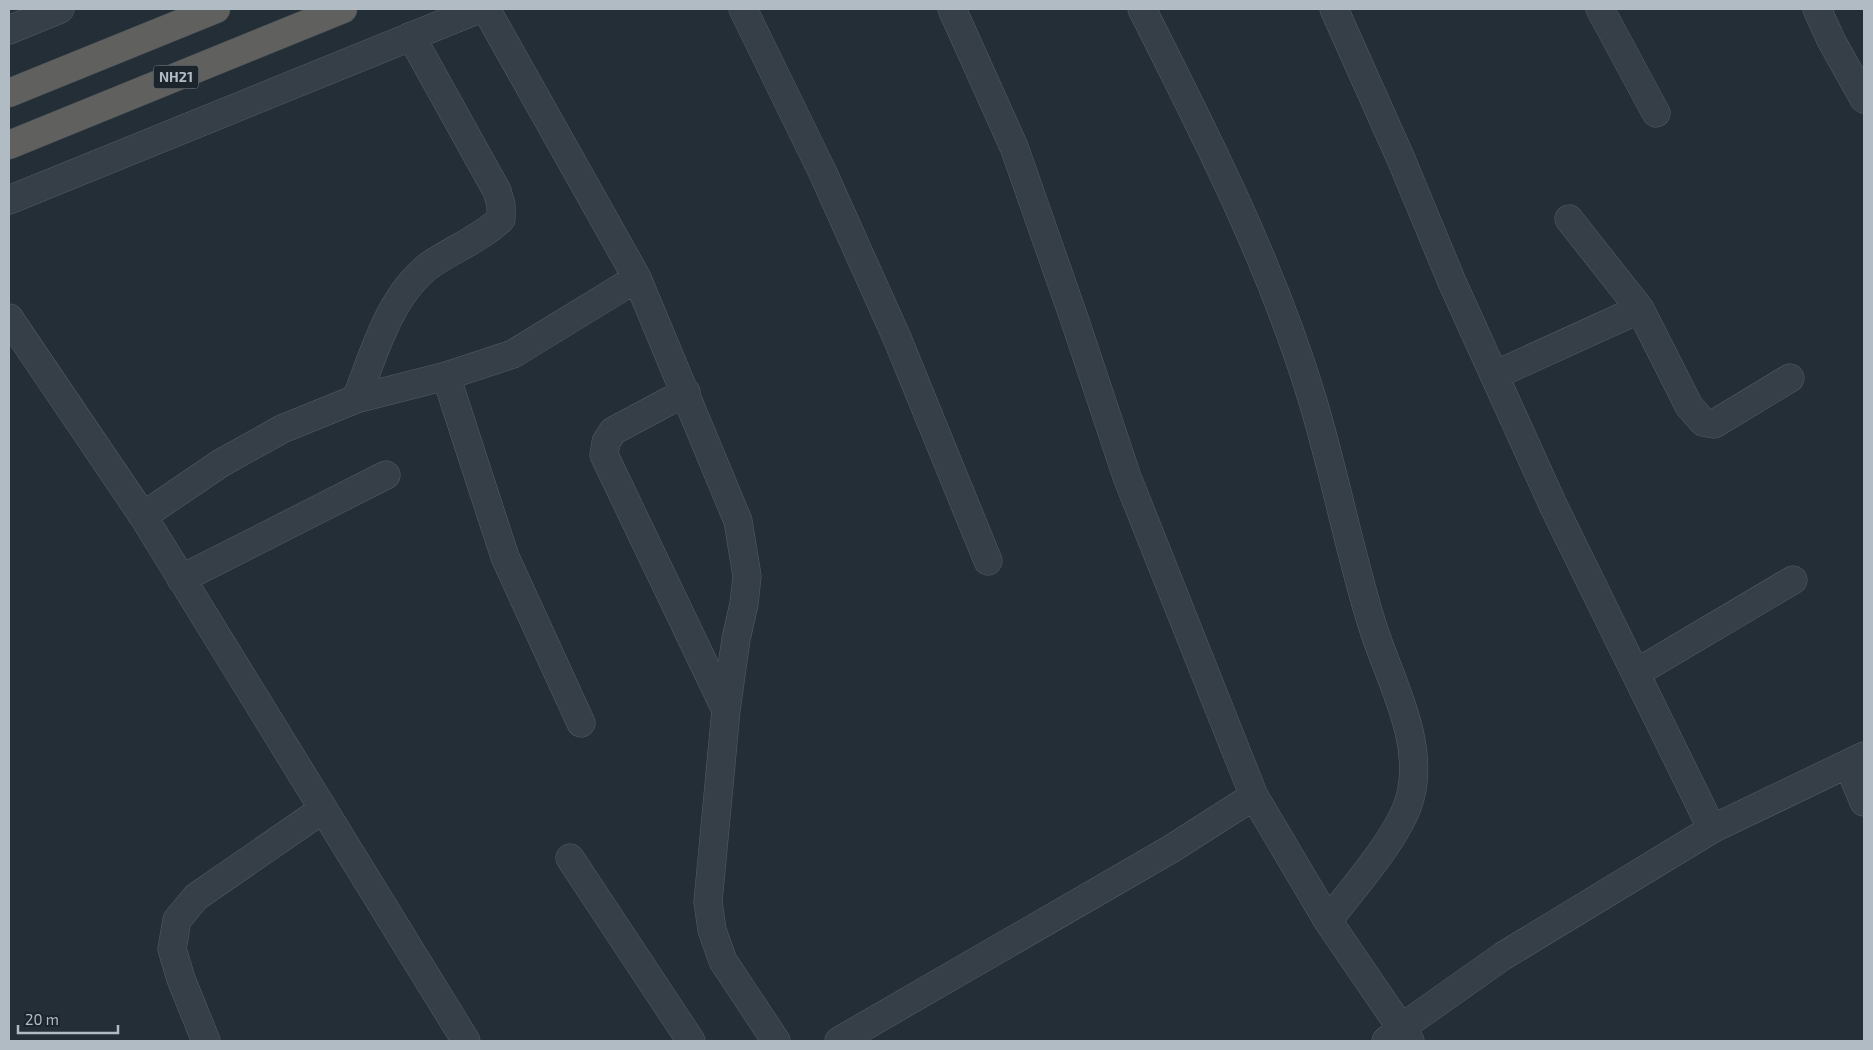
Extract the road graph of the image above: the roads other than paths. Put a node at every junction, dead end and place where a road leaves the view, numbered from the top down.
1 (60, 9) edge
2 (216, 9) edge
3 (343, 9) edge
4 (479, 9) edge
5 (486, 9) edge
6 (743, 9) edge
7 (952, 9) edge
8 (1142, 9) edge
9 (1334, 9) edge
10 (1600, 9) edge
11 (1818, 9) edge
12 (9, 30) edge
13 (411, 36) junction
14 (9, 93) edge
15 (1864, 99) edge
16 (1656, 113) dead end
17 (9, 145) edge
18 (9, 200) edge
19 (1569, 219) dead end
20 (637, 278) junction
21 (1640, 309) junction
22 (9, 318) edge
23 (1495, 374) junction
24 (446, 376) junction
25 (1790, 378) dead end
26 (686, 392) junction
27 (356, 399) junction
28 (386, 475) dead end
29 (143, 516) junction
30 (988, 561) dead end
31 (181, 579) junction
32 (1794, 580) dead end
33 (1636, 673) junction
34 (726, 710) junction
35 (580, 723) dead end
36 (1856, 760) edge
37 (1254, 796) junction
38 (1864, 802) edge
39 (322, 810) junction
40 (1712, 829) junction
41 (570, 858) dead end
42 (1328, 921) junction
43 (1399, 1037) edge
44 (848, 1039) edge
45 (206, 1041) edge
46 (466, 1041) edge
47 (691, 1041) edge
48 (776, 1041) edge

1 - 12 street
2 - 14 highway
3 - 17 highway, NH21
4 - 13 street
5 - 20 street
6 - 30 street
7 - 37 street
8 - 42 street
9 - 23 street
10 - 16 street
11 - 15 street
13 - 18 street
13 - 27 street
19 - 21 street
20 - 24 street
20 - 26 street
21 - 23 street
21 - 25 street
22 - 29 street
23 - 33 street
24 - 27 street
24 - 35 street
26 - 34 street
26 - 34 street
27 - 29 street
28 - 31 street
29 - 31 street
31 - 39 street
32 - 33 street
33 - 40 street
34 - 48 street
36 - 38 street
36 - 40 street
37 - 42 street
37 - 44 street
39 - 45 street
39 - 46 street
40 - 43 street
41 - 47 street
42 - 43 street

